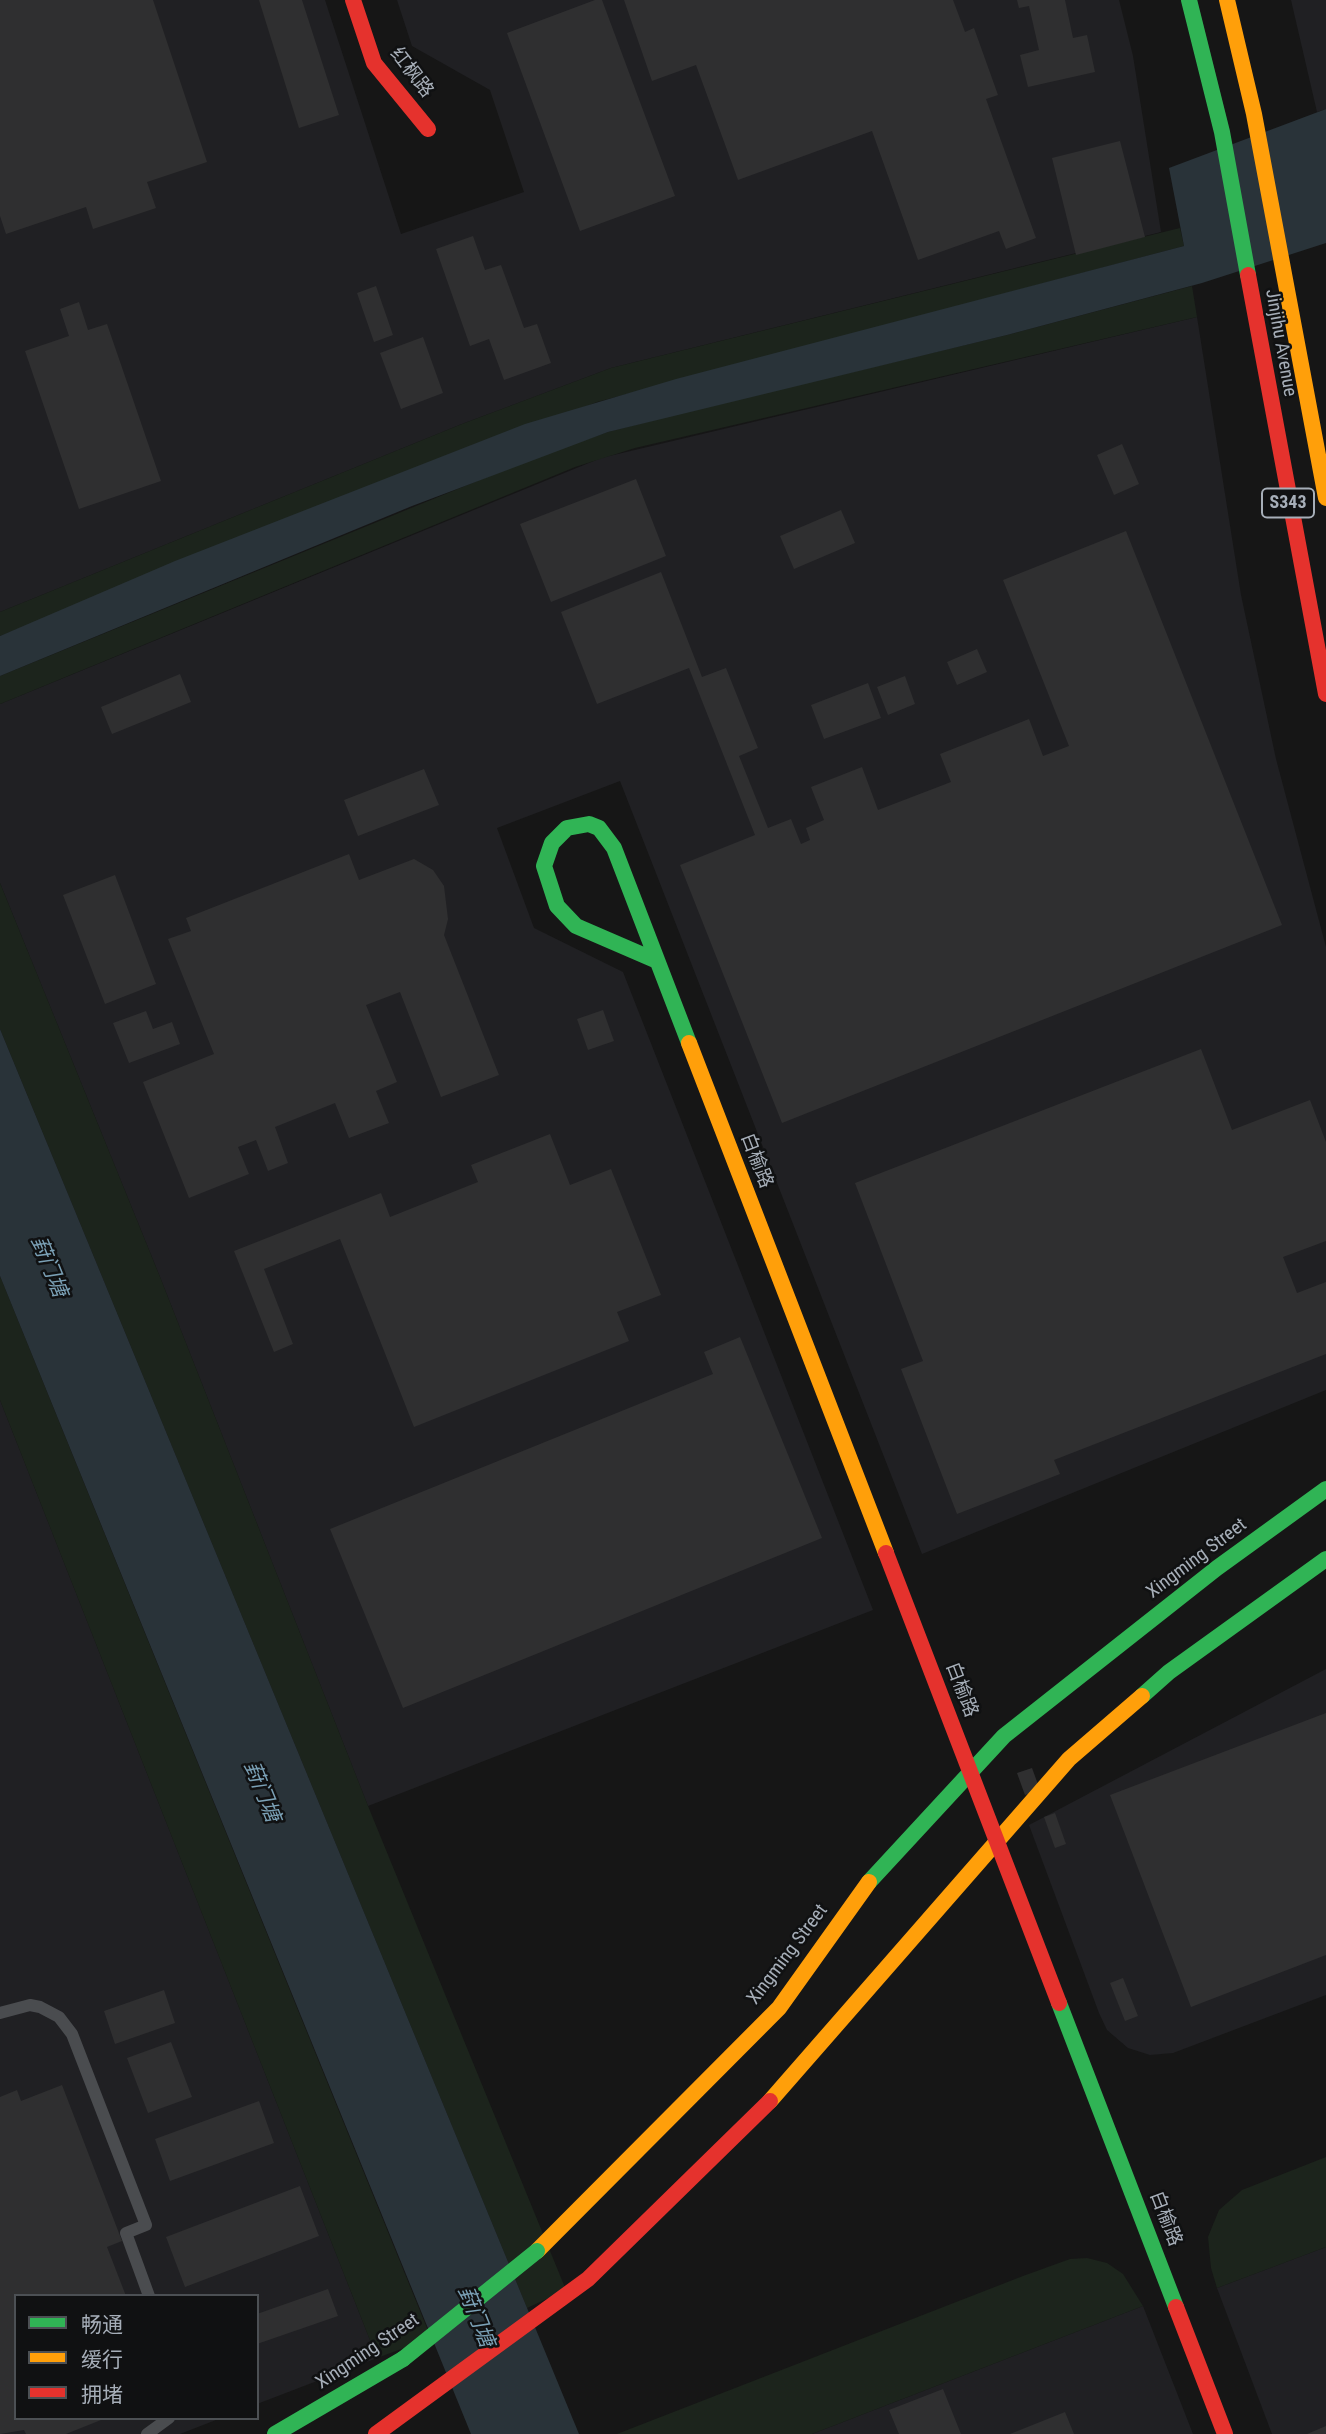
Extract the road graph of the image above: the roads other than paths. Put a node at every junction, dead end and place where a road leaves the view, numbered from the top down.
1 (353, 0) edge
2 (1189, 0) edge
3 (1227, 0) edge
4 (428, 129) dead end
5 (1326, 498) edge
6 (1326, 694) edge
7 (657, 961) junction
8 (1326, 1489) edge
9 (1326, 1559) edge
10 (970, 1773) junction
11 (996, 1840) junction
12 (0, 2013) edge
13 (148, 2294) edge
14 (166, 2420) edge
15 (147, 2434) edge
16 (275, 2434) edge
17 (376, 2434) edge
18 (1225, 2434) edge

1 - 4 main road, 红枫路
2 - 6 main road, Jinjihu Avenue / S343
3 - 5 main road, Jinjihu Avenue / S343
7 - 7 main road, 白榆路
7 - 10 main road, 白榆路
8 - 10 main road, Xingming Street
9 - 11 main road
10 - 11 main road, 白榆路
10 - 16 main road, Xingming Street, bridge
11 - 17 main road
11 - 18 main road, 白榆路
12 - 13 lane
14 - 15 lane

